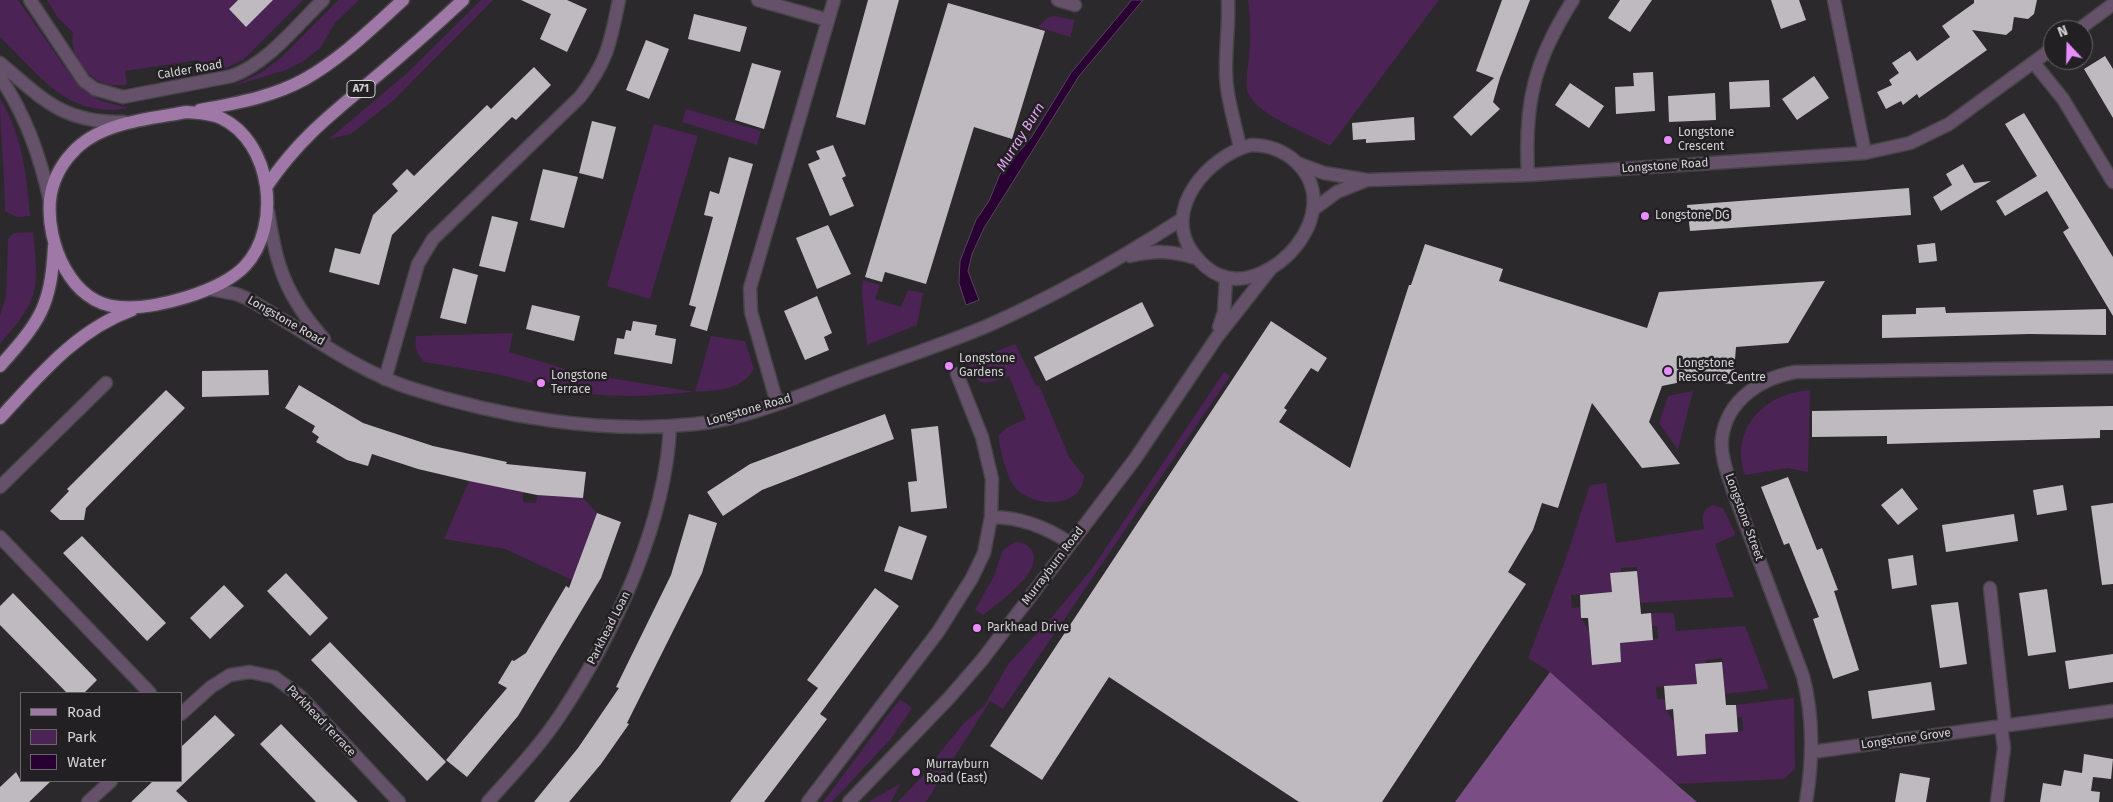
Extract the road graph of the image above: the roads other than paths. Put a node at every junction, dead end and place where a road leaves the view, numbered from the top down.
1 (30, 0) edge
2 (323, 0) edge
3 (403, 0) edge
4 (463, 0) edge
5 (619, 0) edge
6 (758, 0) edge
7 (834, 0) edge
8 (1058, 0) edge
9 (1228, 0) edge
10 (1573, 0) edge
11 (1834, 0) edge
12 (2113, 4) edge
13 (1075, 5) dead end
14 (828, 20) junction
15 (2091, 20) edge
16 (2043, 56) edge
17 (0, 63) edge
18 (2034, 63) junction
19 (0, 77) edge
20 (187, 112) junction
21 (132, 122) junction
22 (1240, 148) junction
23 (1865, 153) junction
24 (1297, 163) junction
25 (1528, 175) junction
26 (1368, 180) junction
27 (2113, 182) edge
28 (267, 186) junction
29 (50, 201) junction
30 (268, 208) junction
31 (1314, 208) junction
32 (1182, 219) junction
33 (54, 239) junction
34 (1121, 258) junction
35 (1196, 258) junction
36 (1272, 267) junction
37 (1226, 278) junction
38 (210, 290) junction
39 (137, 308) junction
40 (1216, 337) junction
41 (332, 348) junction
42 (0, 366) edge
43 (2113, 367) edge
44 (957, 374) dead end
45 (385, 379) junction
46 (106, 383) dead end
47 (777, 403) junction
48 (0, 418) edge
49 (670, 426) junction
50 (0, 487) edge
51 (991, 518) junction
52 (0, 537) edge
53 (1070, 543) junction
54 (1990, 588) dead end
55 (149, 692) edge
56 (2113, 711) edge
57 (182, 713) edge
58 (2003, 726) junction
59 (1812, 752) junction
60 (110, 782) edge
61 (88, 802) edge
62 (400, 802) edge
63 (488, 802) edge
64 (808, 802) edge
65 (849, 802) edge
66 (1806, 802) edge
67 (1997, 802) edge

1 - 2 street, Calder Road
3 - 20 main road
4 - 28 main road, A71
5 - 45 street
6 - 14 street
7 - 14 street
8 - 13 street
9 - 22 street
10 - 25 street
11 - 23 street
12 - 15 street
14 - 47 street
16 - 18 street, Longstone Road
17 - 21 street
18 - 23 street, Longstone Road
18 - 27 street
19 - 29 street
20 - 21 main road
20 - 28 main road
21 - 29 main road
22 - 24 street
22 - 32 street
23 - 25 street, Longstone Road
24 - 26 street, Longstone Road
24 - 31 street
25 - 26 street, Longstone Road
26 - 31 street, Longstone Road
28 - 30 main road
29 - 33 main road
30 - 38 main road
30 - 41 street, Longstone Road
31 - 36 street
32 - 34 street, Longstone Road
32 - 35 street
33 - 39 main road
33 - 42 main road
34 - 35 street, Longstone Road
34 - 47 street, Longstone Road
35 - 37 street
36 - 37 street
36 - 40 street, Murrayburn Road
37 - 40 street, Murrayburn Road
38 - 39 main road
38 - 41 street, Longstone Road
39 - 48 main road
40 - 53 street, Murrayburn Road
41 - 45 street, Longstone Road
43 - 59 street, Longstone Street
44 - 51 street
45 - 49 street, Longstone Road
46 - 50 street
47 - 49 street, Longstone Road
49 - 63 street, Parkhead Loan
51 - 53 street
51 - 64 street
52 - 55 street
53 - 65 street, Murrayburn Road
54 - 58 street
56 - 58 street, Longstone Grove
57 - 62 street, Parkhead Terrace
58 - 59 street, Longstone Grove
58 - 67 street
59 - 66 street, Longstone Street
60 - 61 street

